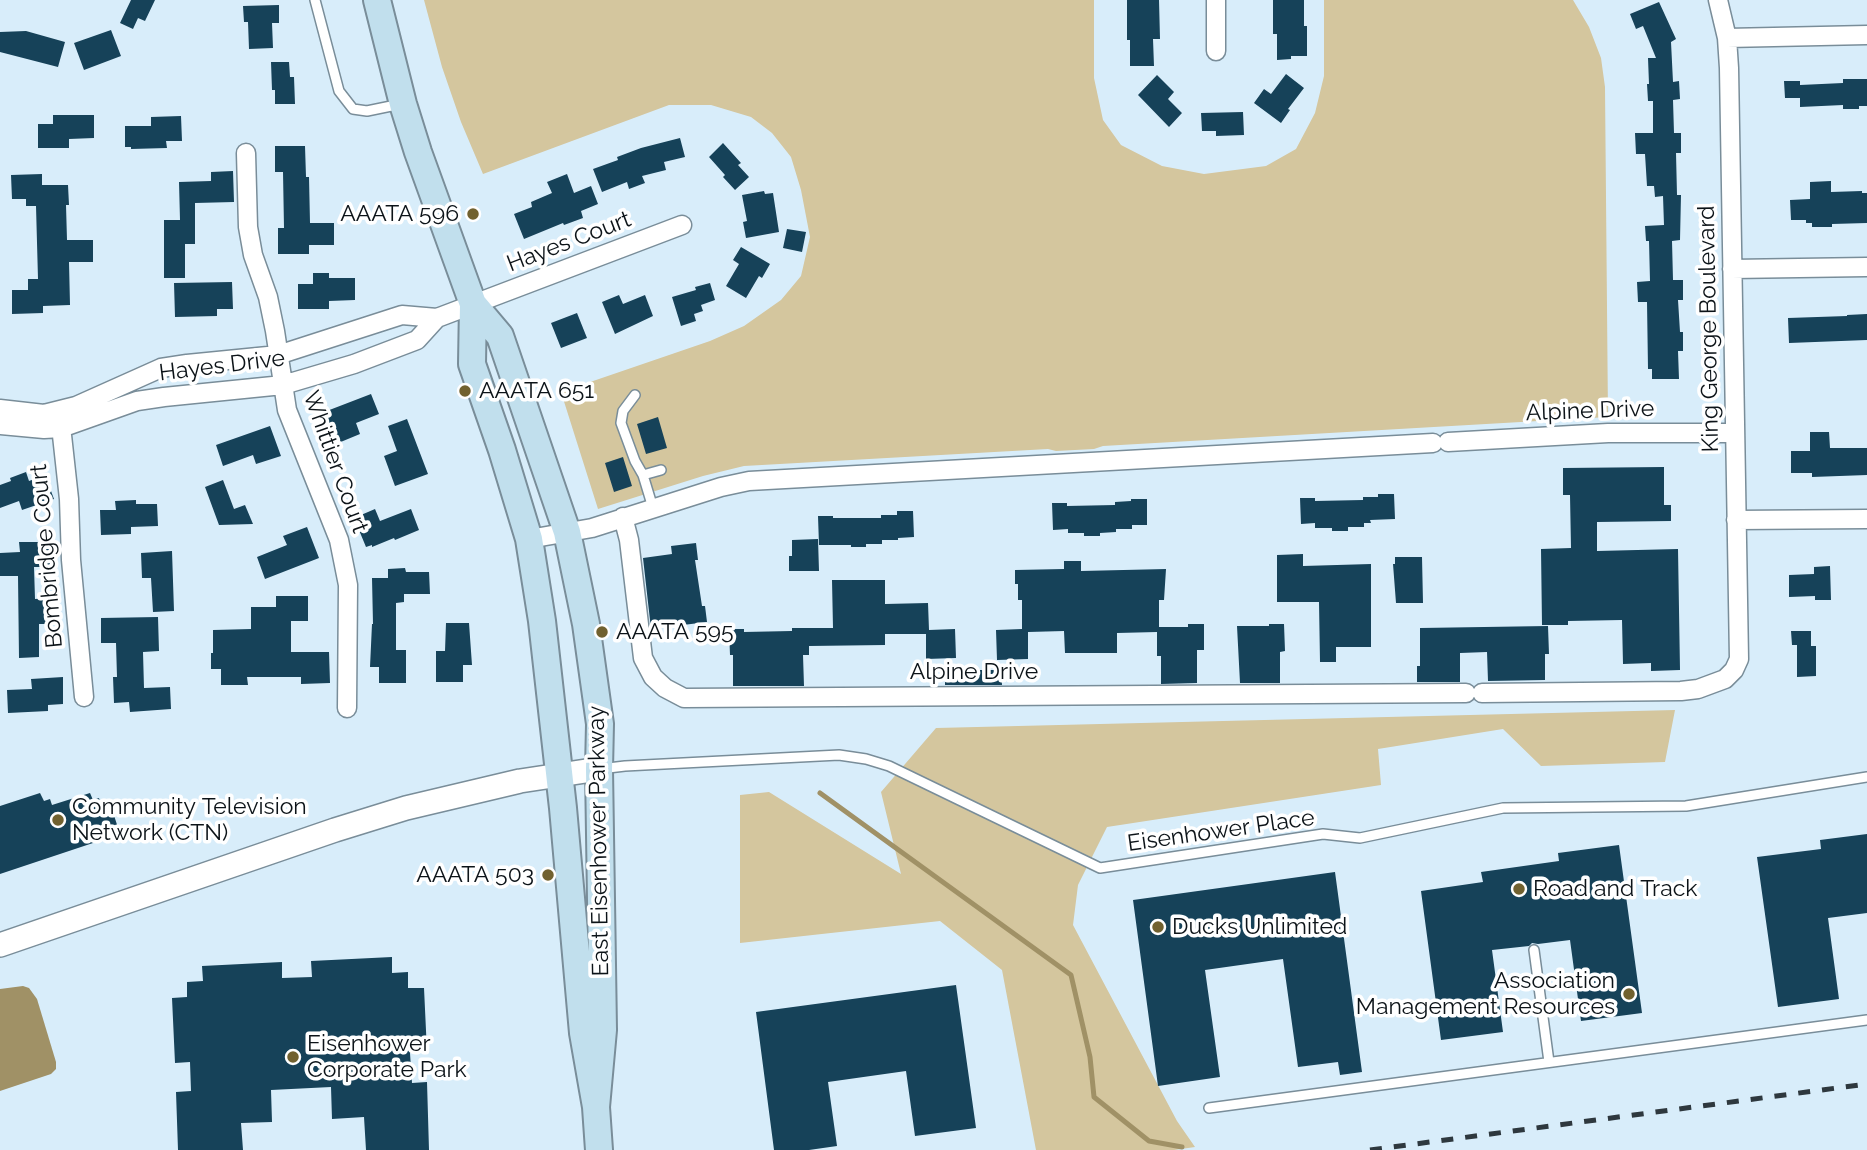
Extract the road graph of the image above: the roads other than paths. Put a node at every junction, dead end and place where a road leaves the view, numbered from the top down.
1 (315, 0) edge
2 (377, 0) edge
3 (1216, 0) edge
4 (1718, 0) edge
5 (1867, 35) edge
6 (1727, 38) junction
7 (1216, 51) dead end
8 (403, 104) junction
9 (246, 153) dead end
10 (682, 225) dead end
11 (1867, 267) edge
12 (1732, 269) junction
13 (473, 304) junction
14 (437, 318) junction
15 (278, 355) junction
16 (283, 386) junction
17 (635, 396) dead end
18 (0, 409) edge
19 (60, 419) junction
20 (0, 425) edge
21 (1735, 433) junction
22 (661, 470) dead end
23 (643, 475) junction
24 (653, 508) junction
25 (623, 517) junction
26 (1867, 519) edge
27 (1736, 520) junction
28 (567, 532) junction
29 (529, 539) junction
30 (1739, 659) joint
31 (84, 697) dead end
32 (347, 708) dead end
33 (599, 769) junction
34 (559, 775) junction
35 (1867, 777) edge
36 (0, 944) edge
37 (1534, 950) dead end
38 (1867, 1020) edge
39 (1549, 1062) junction
40 (596, 1107) junction
41 (1209, 1108) dead end
42 (599, 1150) edge

1 - 8 lane
2 - 8 main road, East Eisenhower Parkway
3 - 7 street
4 - 6 street, King George Boulevard
5 - 6 street
6 - 12 street, King George Boulevard
8 - 13 main road, East Eisenhower Parkway
9 - 15 street, Whittier Court
10 - 13 street, Hayes Court
11 - 12 street
12 - 21 street, King George Boulevard
13 - 14 street, Hayes Drive
13 - 28 main road, East Eisenhower Parkway
13 - 29 main road, East Eisenhower Parkway
14 - 15 street, Hayes Drive
14 - 16 street, Hayes Drive
15 - 16 street, Whittier Court
15 - 19 street, Hayes Drive
16 - 19 street, Hayes Drive
16 - 32 street, Whittier Court
17 - 23 lane
18 - 19 street, Hayes Drive
19 - 20 street, Hayes Drive
19 - 31 street, Bombridge Court
21 - 24 street, Alpine Drive
21 - 27 street, King George Boulevard
22 - 23 lane
23 - 24 lane
24 - 25 street, Alpine Drive
25 - 28 street, Alpine Drive
25 - 30 street, Alpine Drive
26 - 27 street
27 - 30 street, King George Boulevard
28 - 29 street, Alpine Drive
28 - 33 main road, East Eisenhower Parkway
29 - 34 main road, East Eisenhower Parkway
33 - 34 street
33 - 35 lane, Eisenhower Place
33 - 40 main road, East Eisenhower Parkway
34 - 36 street
34 - 40 main road, East Eisenhower Parkway
37 - 39 lane
38 - 39 lane
39 - 41 lane
40 - 42 main road, East Eisenhower Parkway

